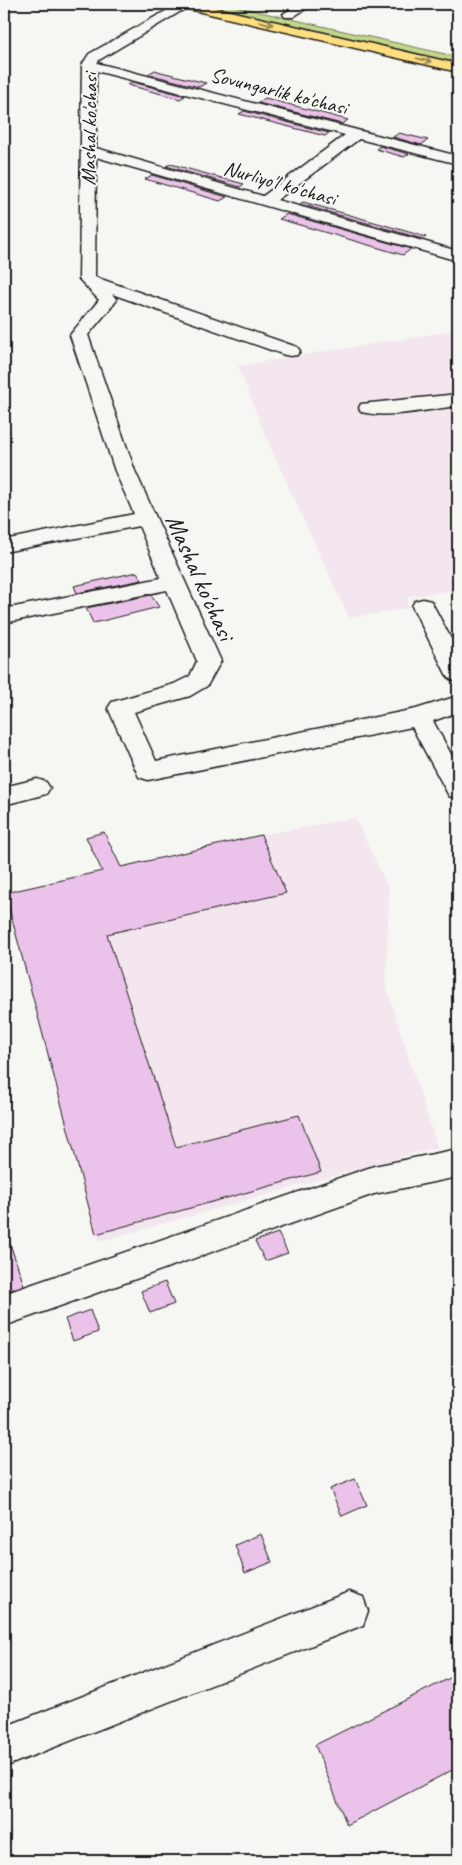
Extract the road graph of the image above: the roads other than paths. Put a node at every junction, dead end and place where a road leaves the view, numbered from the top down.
1 (185, 4) edge
2 (307, 4) edge
3 (272, 10) dead end
4 (290, 14) junction
5 (308, 18) dead end
6 (89, 65) junction
7 (458, 68) edge
8 (358, 134) junction
9 (89, 151) junction
10 (458, 160) edge
11 (265, 201) junction
12 (458, 256) edge
13 (87, 280) junction
14 (291, 351) dead end
15 (458, 400) edge
16 (368, 408) dead end
17 (146, 518) junction
18 (4, 546) edge
19 (175, 582) junction
20 (423, 606) dead end
21 (4, 616) edge
22 (458, 674) edge
23 (458, 704) edge
24 (419, 717) junction
25 (37, 788) dead end
26 (458, 790) edge
27 (4, 796) edge
28 (458, 1163) edge
29 (4, 1310) edge
30 (349, 1611) dead end
31 (4, 1747) edge

1 - 6 street, Mashal ko'chasi
1 -> 7 main road
2 - 4 street
3 - 4 main road
4 - 5 main road
6 - 8 street, Sovungarlik ko'chasi
6 - 9 street, Mashal ko'chasi
8 - 10 street, Sovungarlik ko'chasi
8 - 11 street
9 - 11 street, Nurliyo'l ko'chasi
9 - 13 street, Mashal ko'chasi
11 - 12 street, Nurliyo'l ko'chasi
13 - 14 street
13 - 17 street, Mashal ko'chasi
15 - 16 street
17 - 18 street
17 - 19 street, Mashal ko'chasi
19 - 21 street
19 - 24 street, Mashal ko'chasi
20 - 22 street
23 - 24 street
24 - 26 street
25 - 27 street
28 - 29 street
30 - 31 street

